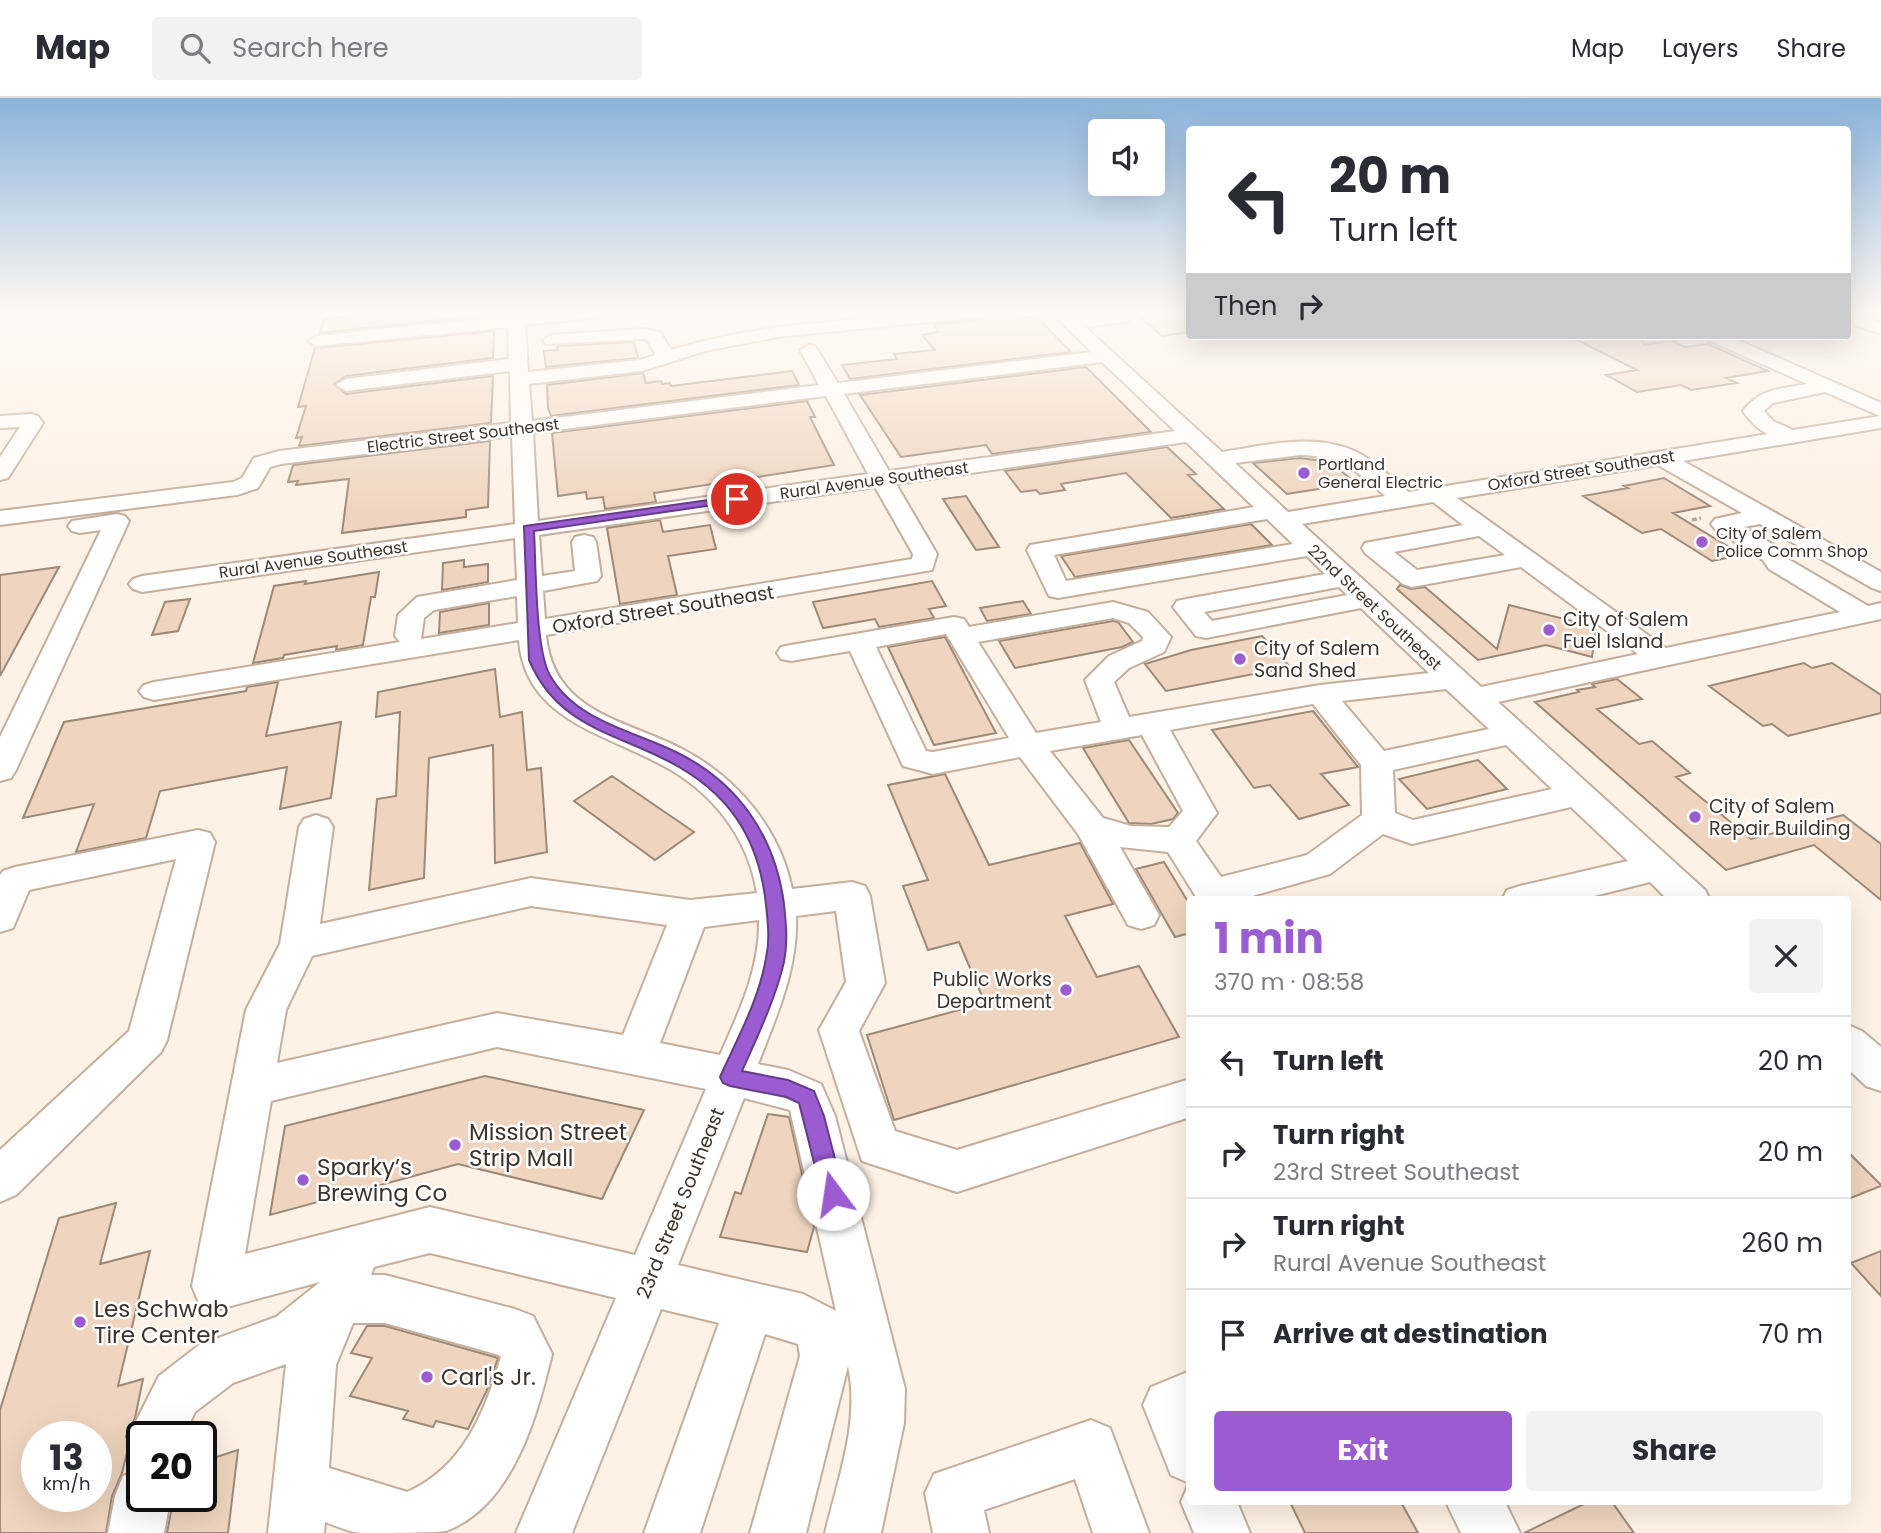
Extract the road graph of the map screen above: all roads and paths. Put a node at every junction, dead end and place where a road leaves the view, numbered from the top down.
1 (393, 379) edge
2 (519, 379) edge
3 (826, 379) edge
4 (921, 379) edge
5 (1131, 379) edge
6 (1812, 379) edge
7 (346, 385) dead end
8 (1828, 386) junction
9 (832, 390) junction
10 (1881, 410) edge
11 (0, 422) edge
12 (1881, 422) edge
13 (522, 428) junction
14 (1191, 435) junction
15 (1788, 436) junction
16 (7, 453) edge
17 (1660, 457) junction
18 (1217, 459) junction
19 (0, 473) edge
20 (883, 479) junction
21 (1403, 499) junction
22 (1439, 505) junction
23 (1276, 515) junction
24 (1764, 516) junction
25 (0, 518) edge
26 (1702, 518) dead end
27 (1692, 520) dead end
28 (528, 528) junction
29 (1472, 530) junction
30 (0, 536) edge
31 (584, 542) dead end
32 (1311, 548) junction
33 (1526, 559) junction
34 (1343, 578) junction
35 (1881, 583) edge
36 (142, 584) dead end
37 (530, 585) junction
38 (1366, 599) junction
39 (1872, 613) edge
40 (532, 630) junction
41 (409, 636) dead end
42 (962, 637) junction
43 (860, 642) junction
44 (791, 653) dead end
45 (1661, 658) junction
46 (1464, 689) junction
47 (154, 691) dead end
48 (1320, 694) junction
49 (1151, 724) junction
50 (1119, 729) junction
51 (1513, 734) junction
52 (1028, 745) junction
53 (1377, 763) junction
54 (0, 770) edge
55 (1578, 794) junction
56 (1379, 820) junction
57 (316, 827) dead end
58 (1091, 827) junction
59 (1178, 840) junction
60 (1657, 866) junction
61 (8, 882) edge
62 (1214, 896) edge
63 (1536, 896) edge
64 (1688, 896) edge
65 (775, 906) junction
66 (690, 914) junction
67 (1141, 915) dead end
68 (0, 918) edge
69 (299, 944) junction
70 (1851, 1046) edge
71 (635, 1055) junction
72 (1881, 1073) edge
73 (730, 1077) junction
74 (252, 1087) junction
75 (1186, 1099) edge
76 (0, 1180) edge
77 (358, 1248) junction
78 (648, 1284) junction
79 (338, 1299) junction
80 (749, 1307) junction
81 (1186, 1399) edge
82 (163, 1421) edge
83 (1186, 1446) edge
84 (1210, 1505) edge
85 (1476, 1505) edge
86 (298, 1510) edge
87 (140, 1512) edge
88 (405, 1526) edge
89 (136, 1533) edge
90 (544, 1533) edge
91 (672, 1533) edge
92 (778, 1533) edge
93 (853, 1533) edge
94 (961, 1533) edge
95 (1121, 1533) edge
96 (1222, 1533) edge
97 (1492, 1533) edge

1 - 7 street
2 - 13 street, 23rd Street Southeast
3 - 9 street
4 - 9 street, Electric Street Southeast
5 - 14 street, 22nd Street Southeast
6 - 8 street
8 - 10 street
8 - 15 street
9 - 13 street, Electric Street Southeast
9 - 20 street
11 - 16 street
12 - 15 street, Oxford Street Southeast
13 - 25 street, Electric Street Southeast
13 - 28 street, 23rd Street Southeast
14 - 18 street, 22nd Street Southeast
14 - 20 street, Rural Avenue Southeast
15 - 17 street, Oxford Street Southeast
16 - 19 street
17 - 22 street, Oxford Street Southeast
17 - 24 street
18 - 21 street
18 - 23 street, 22nd Street Southeast
20 - 28 street, Rural Avenue Southeast
20 - 40 street, Oxford Street Southeast
21 - 22 street, Oxford Street Southeast
21 - 23 street, Oxford Street Southeast
22 - 29 street
23 - 32 street, 22nd Street Southeast
23 - 32 street, Oxford Street Southeast
24 - 35 street
24 - 39 street
26 - 27 path
28 - 36 street, Rural Avenue Southeast
28 - 37 street, 23rd Street Southeast
29 - 33 street
29 - 33 street
30 - 54 street
31 - 37 street
32 - 34 street, 22nd Street Southeast
33 - 45 street
34 - 38 street, 22nd Street Southeast
34 - 38 street
37 - 40 street, 23rd Street Southeast
37 - 41 street
38 - 46 street, 22nd Street Southeast
39 - 45 street
40 - 47 street, Oxford Street Southeast
40 - 65 street, 23rd Street Southeast
42 - 43 street
42 - 50 street
42 - 52 street
43 - 44 street
43 - 52 street
45 - 46 street
46 - 48 street
46 - 51 street, 22nd Street Southeast
48 - 49 street
48 - 53 street
49 - 50 street
49 - 59 street
50 - 52 street
51 - 53 street
51 - 55 street, 22nd Street Southeast
52 - 58 street
53 - 56 street
55 - 56 street
55 - 60 street, 22nd Street Southeast
56 - 62 street
57 - 69 street
58 - 59 street
58 - 67 street
59 - 62 street
60 - 63 street
60 - 64 street, 22nd Street Southeast
61 - 68 street
61 - 76 street
65 - 66 street
65 - 73 street, 23rd Street Southeast
65 - 75 street
66 - 69 street
66 - 71 street
69 - 74 street
70 - 72 street
71 - 73 street
71 - 74 street
73 - 78 street, 23rd Street Southeast
73 - 93 street
74 - 77 street
77 - 78 street
77 - 79 street
78 - 80 street
78 - 90 street, 23rd Street Southeast
79 - 82 street
79 - 86 street
79 - 88 street
80 - 91 street
80 - 92 street
81 - 83 street
84 - 96 street
85 - 97 street
86 - 88 street
87 - 89 street
94 - 95 street

